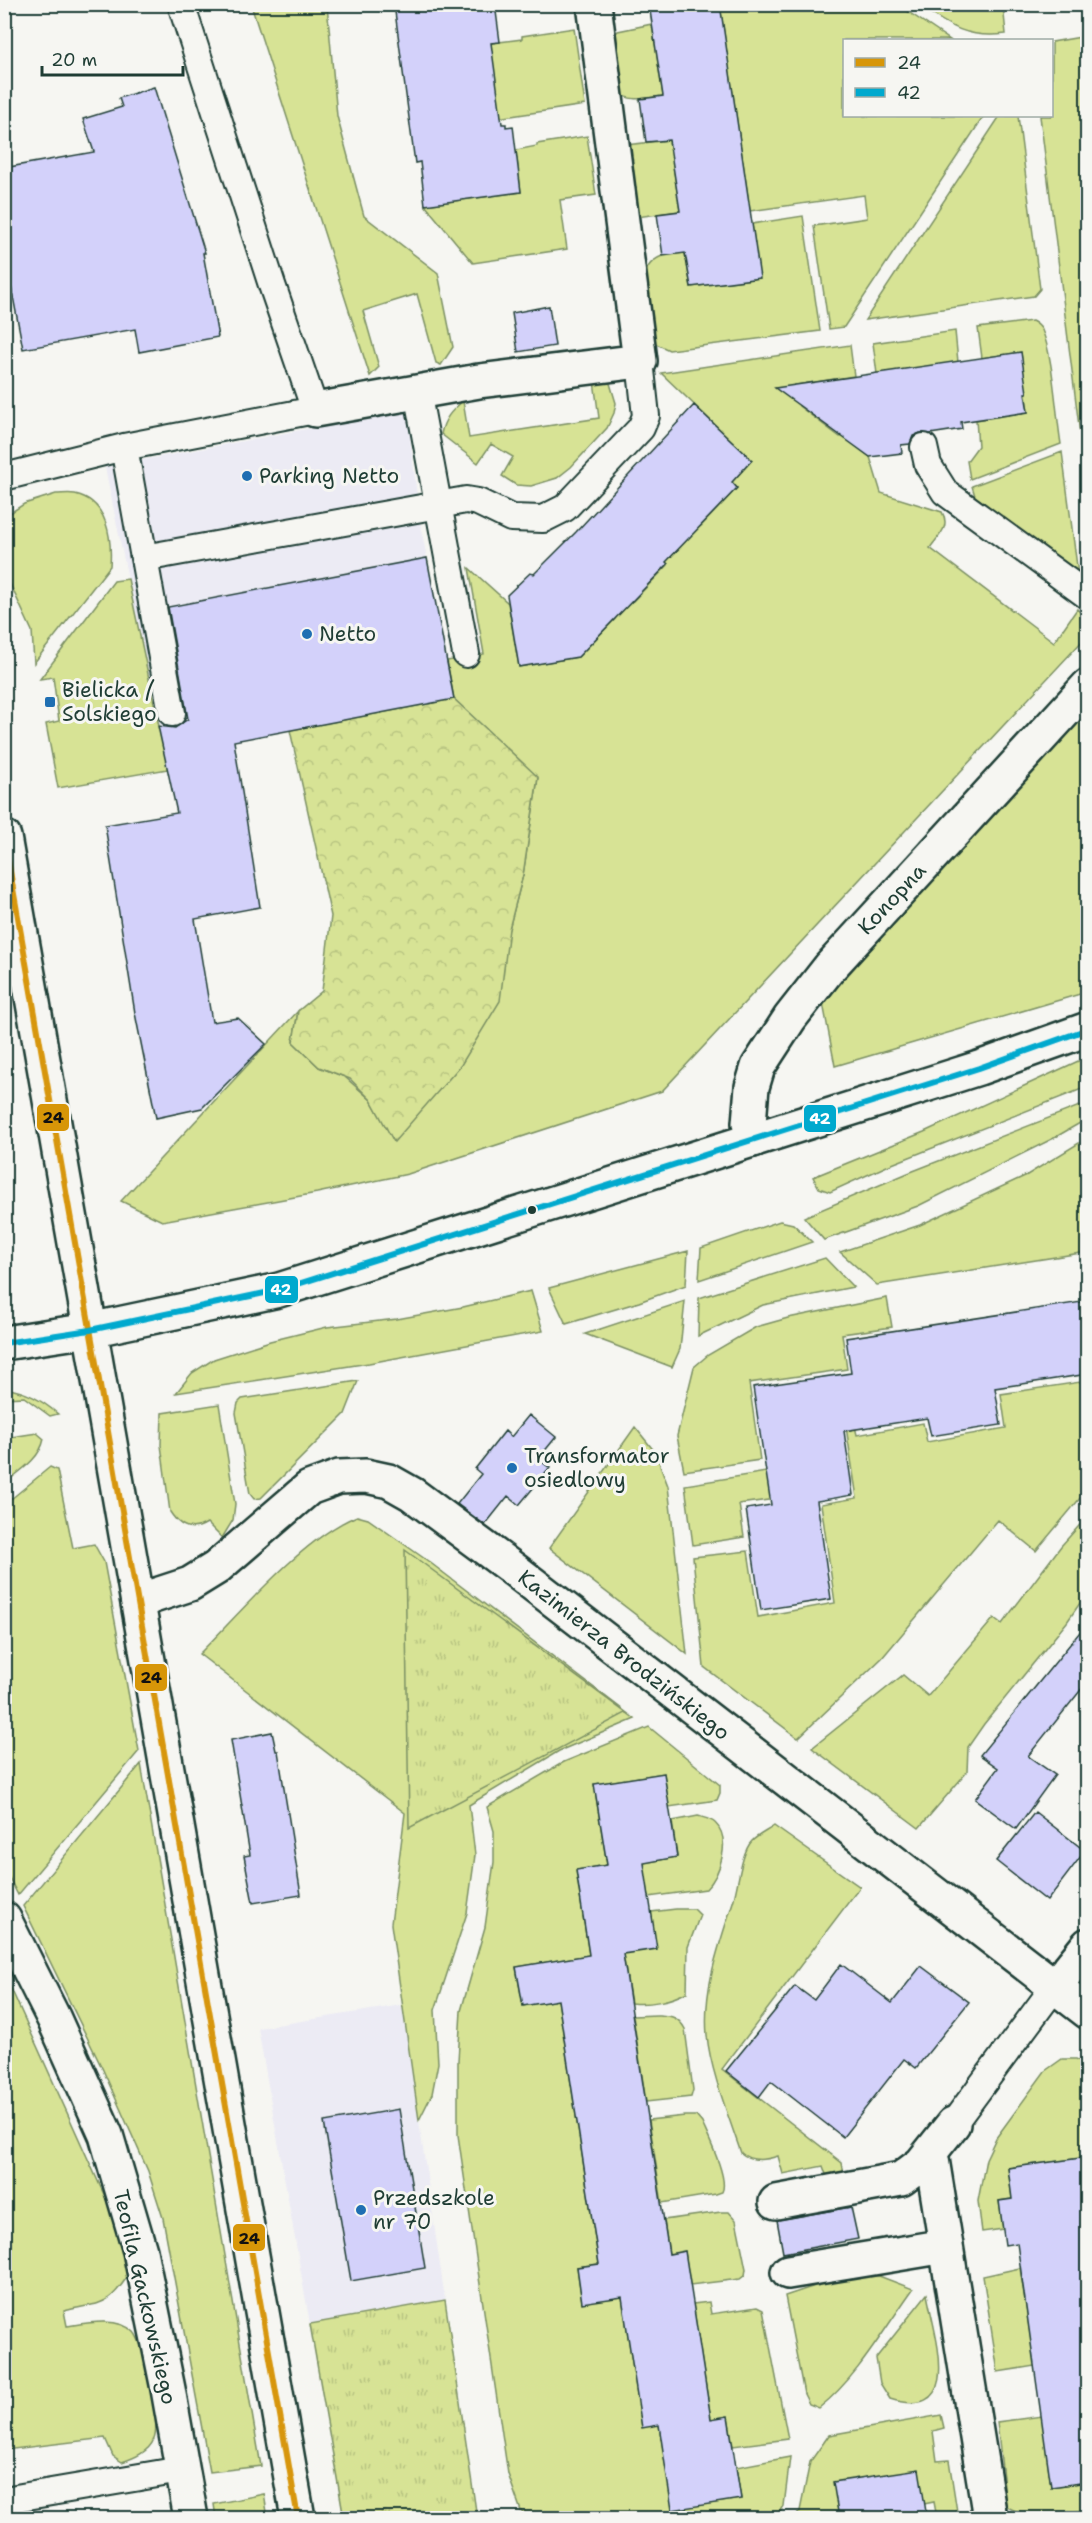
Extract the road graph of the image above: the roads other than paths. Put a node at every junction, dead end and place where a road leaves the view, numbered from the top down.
1 (181, 4) edge
2 (594, 4) edge
3 (640, 362) junction
4 (417, 391) junction
5 (315, 410) junction
6 (124, 447) junction
7 (924, 447) dead end
8 (4, 477) edge
9 (437, 505) junction
10 (144, 558) junction
11 (1088, 596) edge
12 (466, 654) dead end
13 (1088, 686) edge
14 (172, 713) dead end
15 (4, 837) edge
16 (1088, 1029) edge
17 (753, 1140) junction
18 (90, 1330) junction
19 (4, 1343) edge
20 (138, 1601) junction
21 (4, 1918) edge
22 (1088, 1945) edge
23 (1055, 1986) junction
24 (1088, 2012) edge
25 (952, 2124) joint
26 (931, 2153) junction
27 (776, 2202) dead end
28 (946, 2246) junction
29 (788, 2272) dead end
30 (181, 2470) junction
31 (4, 2500) edge
32 (190, 2518) edge
33 (298, 2518) edge
34 (990, 2518) edge

1 - 5 lane
2 - 3 street
3 - 4 street
3 - 9 lane
4 - 5 street
4 - 9 lane
5 - 6 lane
6 - 8 lane
6 - 10 lane
7 - 11 lane
9 - 10 lane
9 - 12 lane
10 - 14 lane
13 - 17 street, Konopna
15 - 18 street
16 - 17 street
17 - 18 street
18 - 19 street
18 - 20 street
20 - 23 street, Kazimierza Brodzińskiego
20 - 33 street
21 - 30 street, Teofila Gackowskiego
22 - 23 street
23 - 24 street, Kazimierza Brodzińskiego
23 - 25 lane
25 - 26 street
26 - 27 street
26 - 28 street
28 - 29 street
28 - 34 street
30 - 31 lane
30 - 32 street, Teofila Gackowskiego

